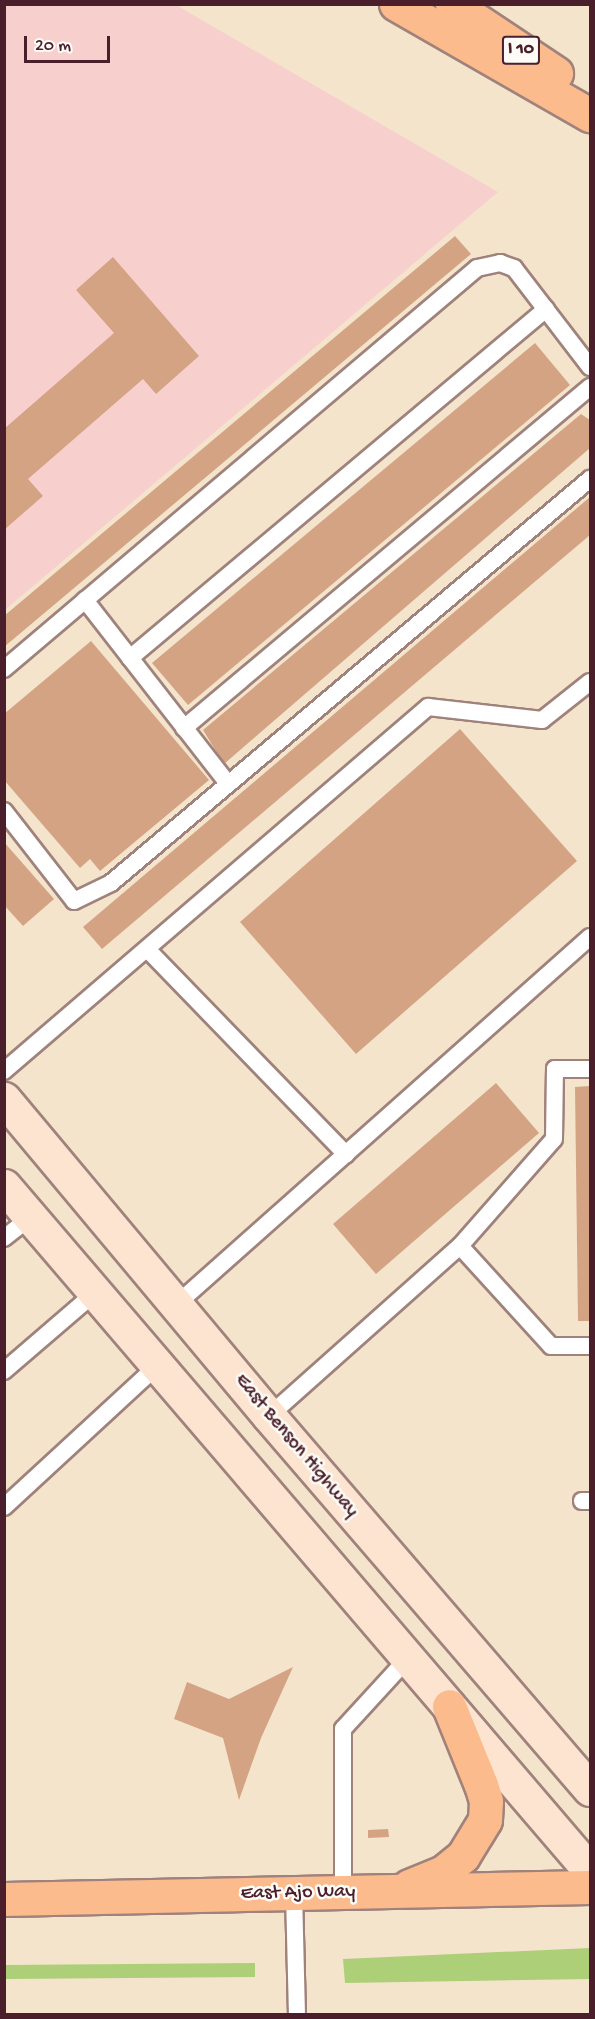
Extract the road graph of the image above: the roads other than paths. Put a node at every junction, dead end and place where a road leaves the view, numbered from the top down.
1 (396, 4) edge
2 (452, 4) edge
3 (591, 96) edge
4 (591, 114) edge
5 (546, 309) junction
6 (591, 367) edge
7 (591, 387) edge
8 (591, 479) edge
9 (85, 600) junction
10 (130, 658) junction
11 (4, 669) edge
12 (591, 682) edge
13 (184, 728) junction
14 (228, 784) junction
15 (4, 811) edge
16 (591, 937) edge
17 (147, 949) junction
18 (591, 1069) edge
19 (4, 1071) edge
20 (4, 1099) edge
21 (346, 1154) junction
22 (4, 1186) edge
23 (31, 1217) junction
24 (4, 1238) edge
25 (460, 1246) junction
26 (96, 1293) junction
27 (178, 1303) junction
28 (591, 1346) edge
29 (158, 1365) junction
30 (4, 1371) edge
31 (269, 1416) junction
32 (4, 1507) edge
33 (408, 1658) junction
34 (449, 1706) junction
35 (591, 1789) edge
36 (591, 1871) edge
37 (591, 1887) edge
38 (397, 1891) junction
39 (343, 1892) junction
40 (294, 1893) junction
41 (4, 1899) edge
42 (297, 2014) edge

1 - 4 main road
2 - 3 main road, I 10
5 - 6 lane
5 - 9 lane
5 - 10 lane
7 - 13 lane
8 - 14 lane
9 - 10 lane
9 - 11 lane
10 - 13 lane
12 - 17 lane
13 - 14 lane
14 - 15 lane
16 - 21 lane
17 - 19 lane
17 - 21 lane
18 - 25 lane
20 - 27 main road, East Benson Highway
21 - 27 lane
22 - 23 main road
23 - 24 lane
23 - 26 main road
25 - 28 lane
25 - 31 lane
26 - 29 main road
26 - 30 lane
27 - 31 main road, East Benson Highway
29 - 32 lane
29 - 33 main road
31 - 35 main road, East Benson Highway
33 - 34 main road
33 - 39 lane
34 - 36 main road
34 - 38 main road
37 - 38 main road, East Ajo Way
38 - 39 main road, East Ajo Way
39 - 40 main road, East Ajo Way
40 - 41 main road, East Ajo Way
40 - 42 lane

